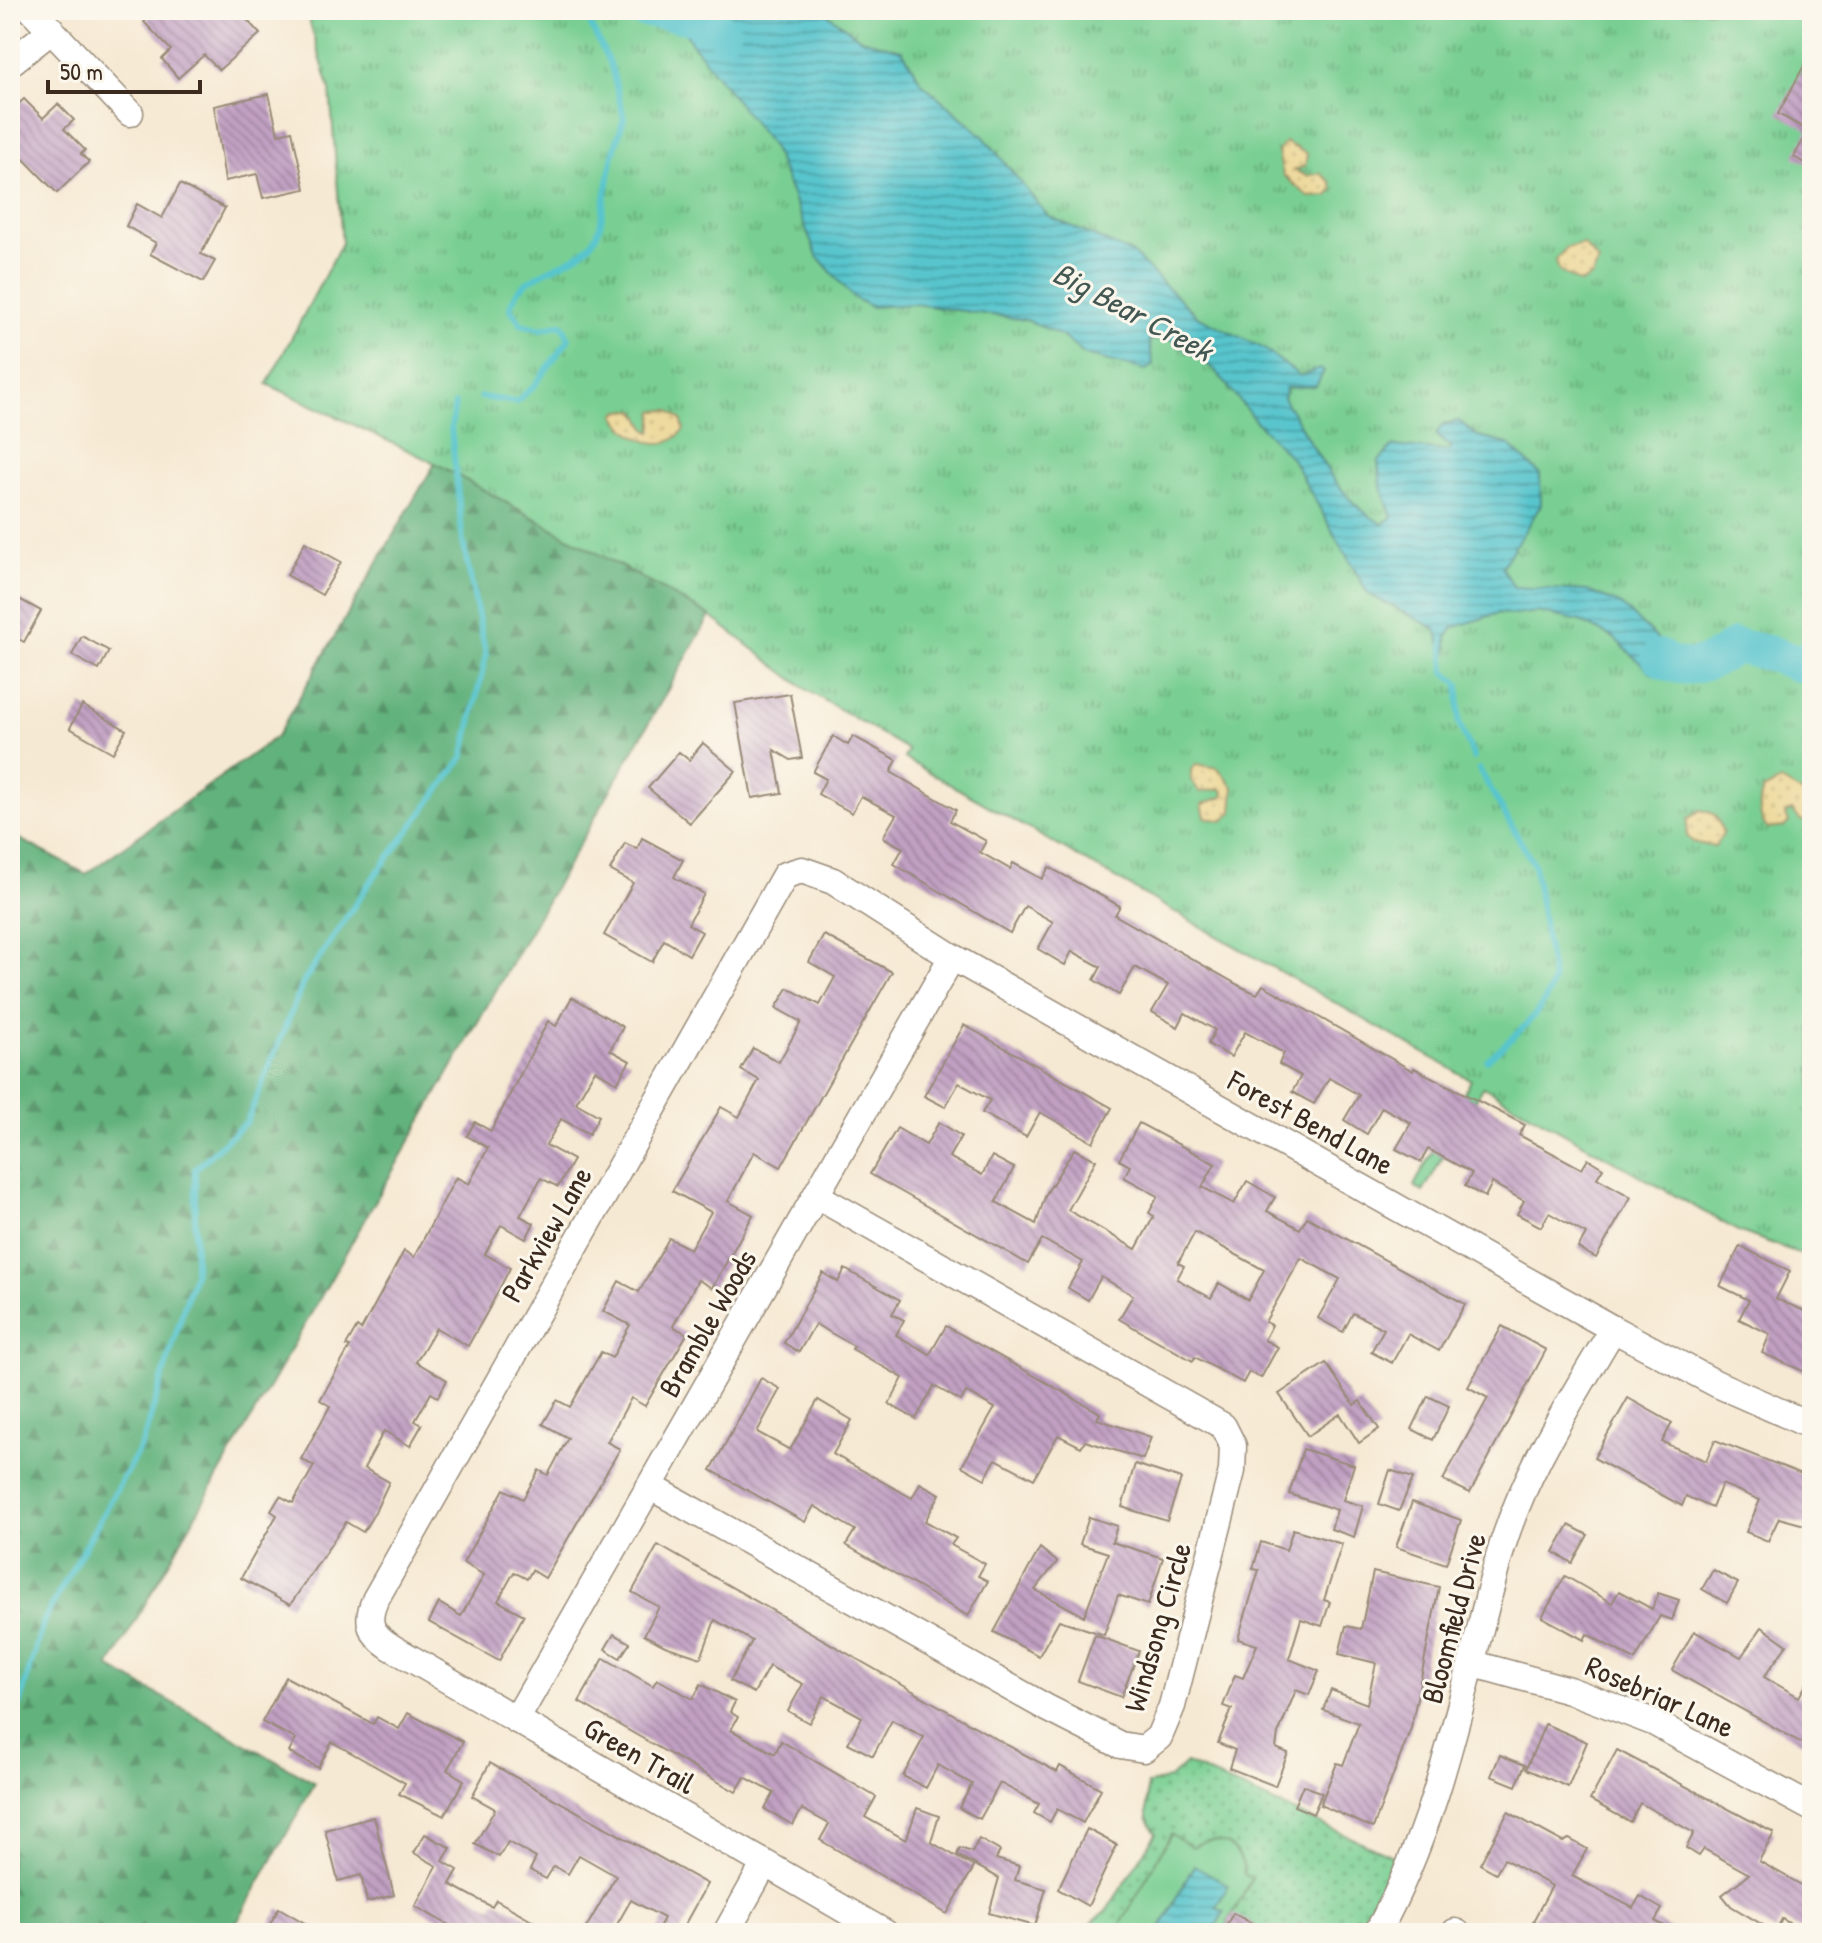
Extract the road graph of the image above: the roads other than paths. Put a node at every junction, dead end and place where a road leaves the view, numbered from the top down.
1 (32, 10) edge
2 (52, 30) junction
3 (10, 63) edge
4 (130, 113) dead end
5 (785, 875) joint
6 (952, 957) junction
7 (817, 1196) junction
8 (1613, 1329) junction
9 (1812, 1426) edge
10 (651, 1487) junction
11 (370, 1626) joint
12 (1474, 1664) junction
13 (516, 1720) junction
14 (1812, 1808) edge
15 (764, 1865) junction
16 (726, 1933) edge
17 (885, 1933) edge
18 (1377, 1933) edge

1 - 2 street
2 - 3 street
2 - 4 street
5 - 6 street, Forest Bend Lane
5 - 11 street, Parkview Lane
6 - 7 street, Bramble Woods
6 - 8 street, Forest Bend Lane
7 - 10 street, Bramble Woods
7 - 10 street, Windsong Circle
8 - 9 street, Forest Bend Lane
8 - 12 street, Bloomfield Drive
10 - 13 street, Bramble Woods
11 - 13 street, Green Trail
12 - 14 street, Rosebriar Lane
12 - 18 street, Bloomfield Drive
13 - 15 street, Green Trail
15 - 16 street
15 - 17 street, Green Trail

